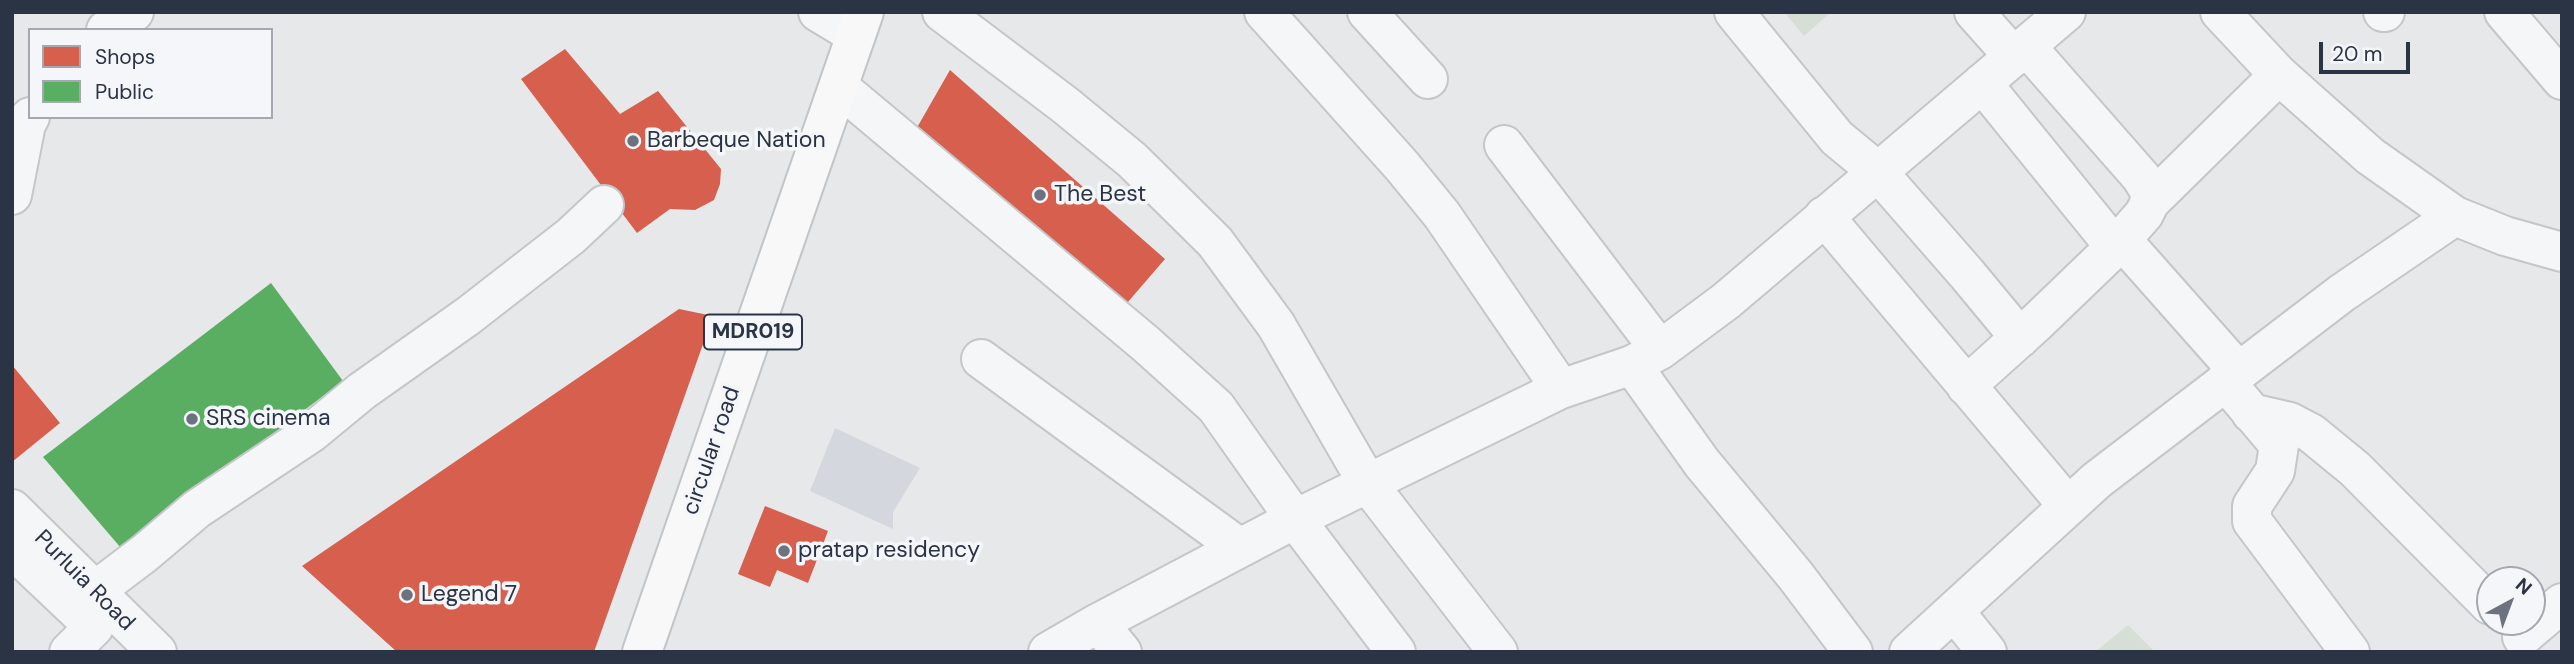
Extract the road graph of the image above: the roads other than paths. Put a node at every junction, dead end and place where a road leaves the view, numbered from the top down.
1 (134, 12) edge
2 (818, 12) edge
3 (942, 12) edge
4 (1265, 12) edge
5 (1367, 12) edge
6 (1734, 12) edge
7 (1974, 12) edge
8 (2066, 12) edge
9 (2220, 12) edge
10 (2504, 12) edge
11 (860, 23) edge
12 (109, 28) edge
13 (2020, 52) junction
14 (2279, 75) junction
15 (1428, 79) dead end
16 (2562, 80) edge
17 (1982, 83) junction
18 (839, 87) junction
19 (29, 119) edge
20 (1504, 145) dead end
21 (1877, 171) junction
22 (12, 195) edge
23 (2150, 202) junction
24 (604, 205) dead end
25 (1824, 216) junction
26 (2455, 216) junction
27 (2118, 243) junction
28 (2562, 253) edge
29 (2020, 338) junction
30 (1646, 357) junction
31 (981, 359) dead end
32 (2231, 376) junction
33 (1966, 386) junction
34 (1561, 388) junction
35 (2251, 413) junction
36 (1368, 484) junction
37 (2068, 506) junction
38 (12, 509) edge
39 (1295, 519) junction
40 (1240, 548) junction
41 (12, 549) edge
42 (92, 590) junction
43 (2476, 591) edge
44 (2562, 603) edge
45 (1954, 611) junction
46 (1098, 623) junction
47 (2522, 637) edge
48 (94, 643) edge
49 (157, 652) edge
50 (642, 652) edge
51 (1048, 652) edge
52 (1122, 652) edge
53 (1396, 652) edge
54 (1498, 652) edge
55 (1853, 652) edge
56 (1909, 652) edge
57 (1987, 652) edge
58 (2350, 652) edge

1 - 12 street
2 - 11 street
3 - 36 street
4 - 34 street
5 - 15 street
6 - 21 street
7 - 13 street
8 - 13 street
9 - 14 street
10 - 16 street
11 - 18 main road, circular road / MDR019
13 - 17 street
13 - 23 street
14 - 23 street
14 - 26 street
17 - 21 street
17 - 27 street
18 - 39 street
18 - 50 main road, circular road / MDR019
19 - 22 street
20 - 30 street
21 - 25 street
21 - 29 street
23 - 27 street
24 - 42 street
25 - 30 street
25 - 33 street
26 - 28 street
26 - 32 street
27 - 29 street
27 - 32 street
29 - 33 street
30 - 34 street
30 - 55 street
31 - 40 street
32 - 35 street
32 - 37 street
33 - 37 street
34 - 36 street
35 - 43 street
35 - 58 street
36 - 39 street
36 - 54 street
37 - 45 street
38 - 42 street, Purluia Road
39 - 40 street
39 - 53 street
40 - 46 street
41 - 48 street, Purluia Road
42 - 49 street, Purluia Road
44 - 47 street
45 - 56 street
45 - 57 street
46 - 51 street
46 - 52 street

